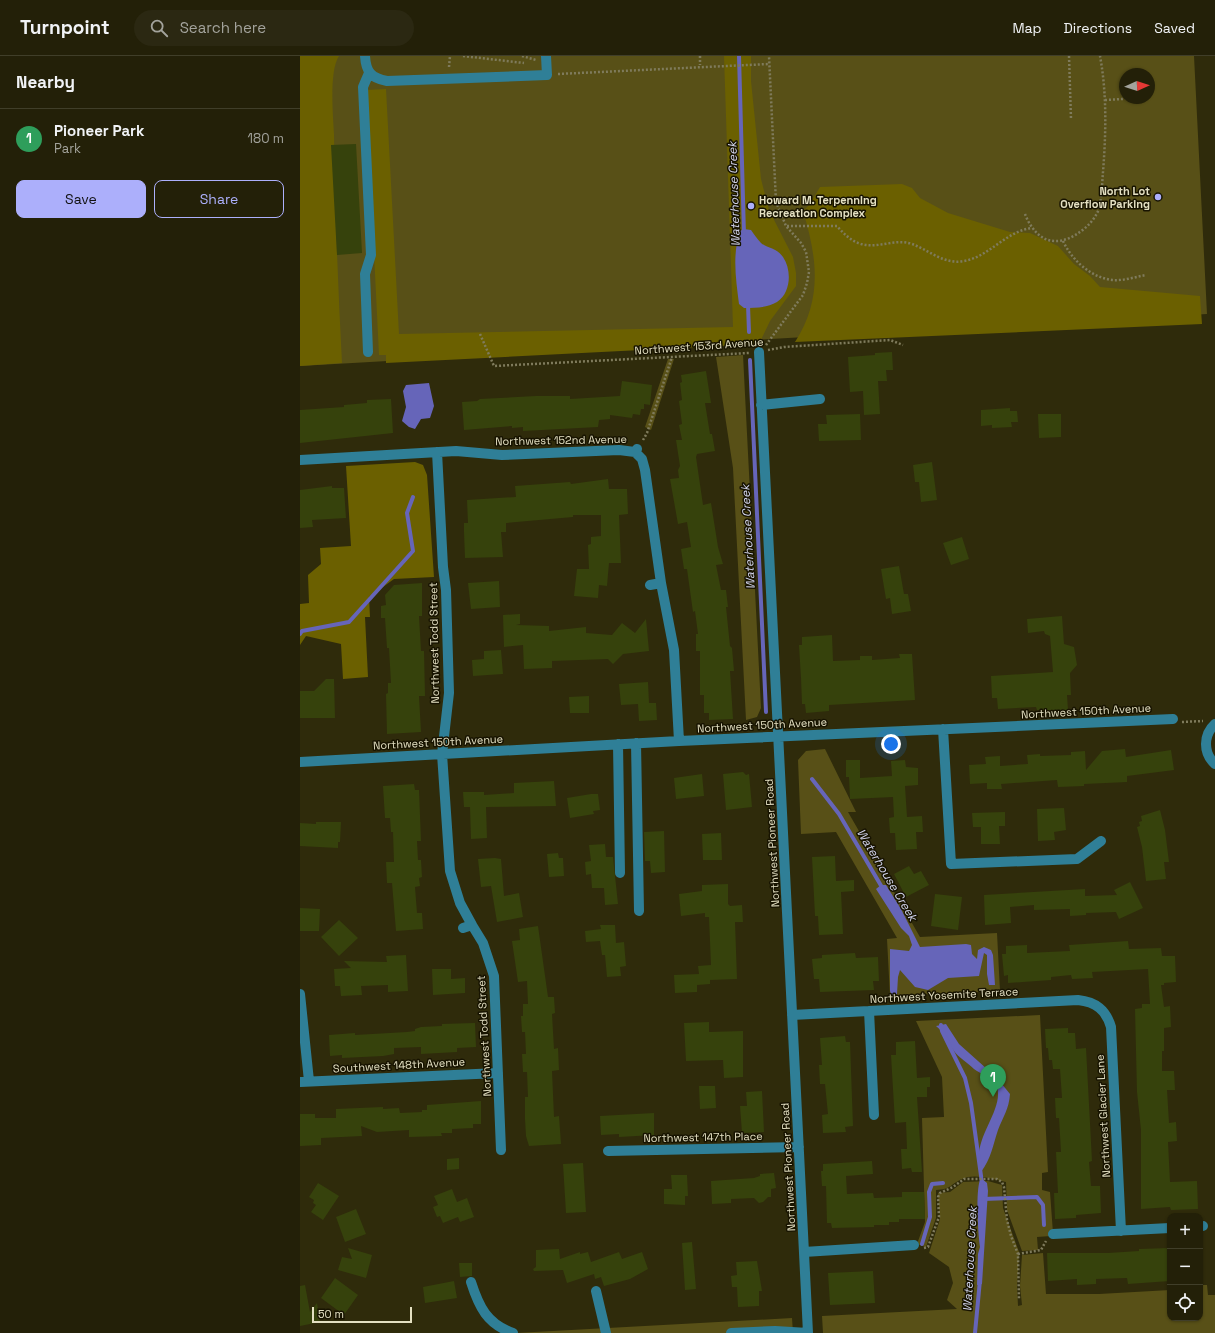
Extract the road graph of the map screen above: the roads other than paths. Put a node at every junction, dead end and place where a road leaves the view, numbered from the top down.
1 (365, 56) edge
2 (547, 66) edge
3 (369, 73) junction
4 (368, 352) dead end
5 (759, 352) road end
6 (820, 400) dead end
7 (761, 405) junction
8 (437, 452) junction
9 (300, 460) edge
10 (661, 583) junction
11 (650, 585) dead end
12 (1173, 719) road end
13 (1212, 727) edge
14 (943, 730) junction
15 (778, 736) junction
16 (679, 741) junction
17 (636, 743) junction
18 (618, 744) junction
19 (442, 754) junction
20 (300, 762) edge
21 (1215, 764) edge
22 (1101, 841) dead end
23 (620, 873) dead end
24 (640, 911) dead end
25 (300, 994) edge
26 (1097, 1005) joint
27 (869, 1011) junction
28 (792, 1014) junction
29 (498, 1073) junction
30 (304, 1081) edge
31 (874, 1115) dead end
32 (799, 1147) junction
33 (501, 1150) dead end
34 (608, 1151) dead end
35 (1167, 1228) edge
36 (1121, 1230) junction
37 (1053, 1234) road end
38 (914, 1245) road end
39 (804, 1252) junction
40 (471, 1282) dead end
41 (596, 1291) dead end
42 (513, 1333) edge
43 (606, 1333) edge
44 (731, 1333) edge
45 (808, 1333) edge

1 - 3 street
2 - 3 street
3 - 4 street
5 - 7 street, Northwest Pioneer Road
6 - 7 street
7 - 15 street, Northwest Pioneer Road
8 - 9 street, Northwest 152nd Avenue
8 - 10 street, Northwest 152nd Avenue
8 - 19 street, Northwest Todd Street
10 - 11 street
10 - 16 street
12 - 14 street, Northwest 150th Avenue
13 - 21 street
14 - 15 street, Northwest 150th Avenue
14 - 22 street
15 - 16 street, Northwest 150th Avenue
15 - 28 street, Northwest Pioneer Road
16 - 17 street, Northwest 150th Avenue
17 - 18 street, Northwest 150th Avenue
17 - 24 street
18 - 19 street, Northwest 150th Avenue
18 - 23 street
19 - 20 street, Northwest 150th Avenue
19 - 29 street, Northwest Todd Street
25 - 30 street
26 - 27 street, Northwest Yosemite Terrace
26 - 36 street, Northwest Glacier Lane
27 - 28 street, Northwest Yosemite Terrace
27 - 31 street
28 - 32 street, Northwest Pioneer Road
29 - 30 street, Southwest 148th Avenue
29 - 33 street, Northwest Todd Street
32 - 34 street, Northwest 147th Place
32 - 39 street, Northwest Pioneer Road
35 - 36 street
36 - 37 street
38 - 39 street
39 - 45 street, Northwest Pioneer Road
40 - 42 street
41 - 43 street
44 - 45 street

